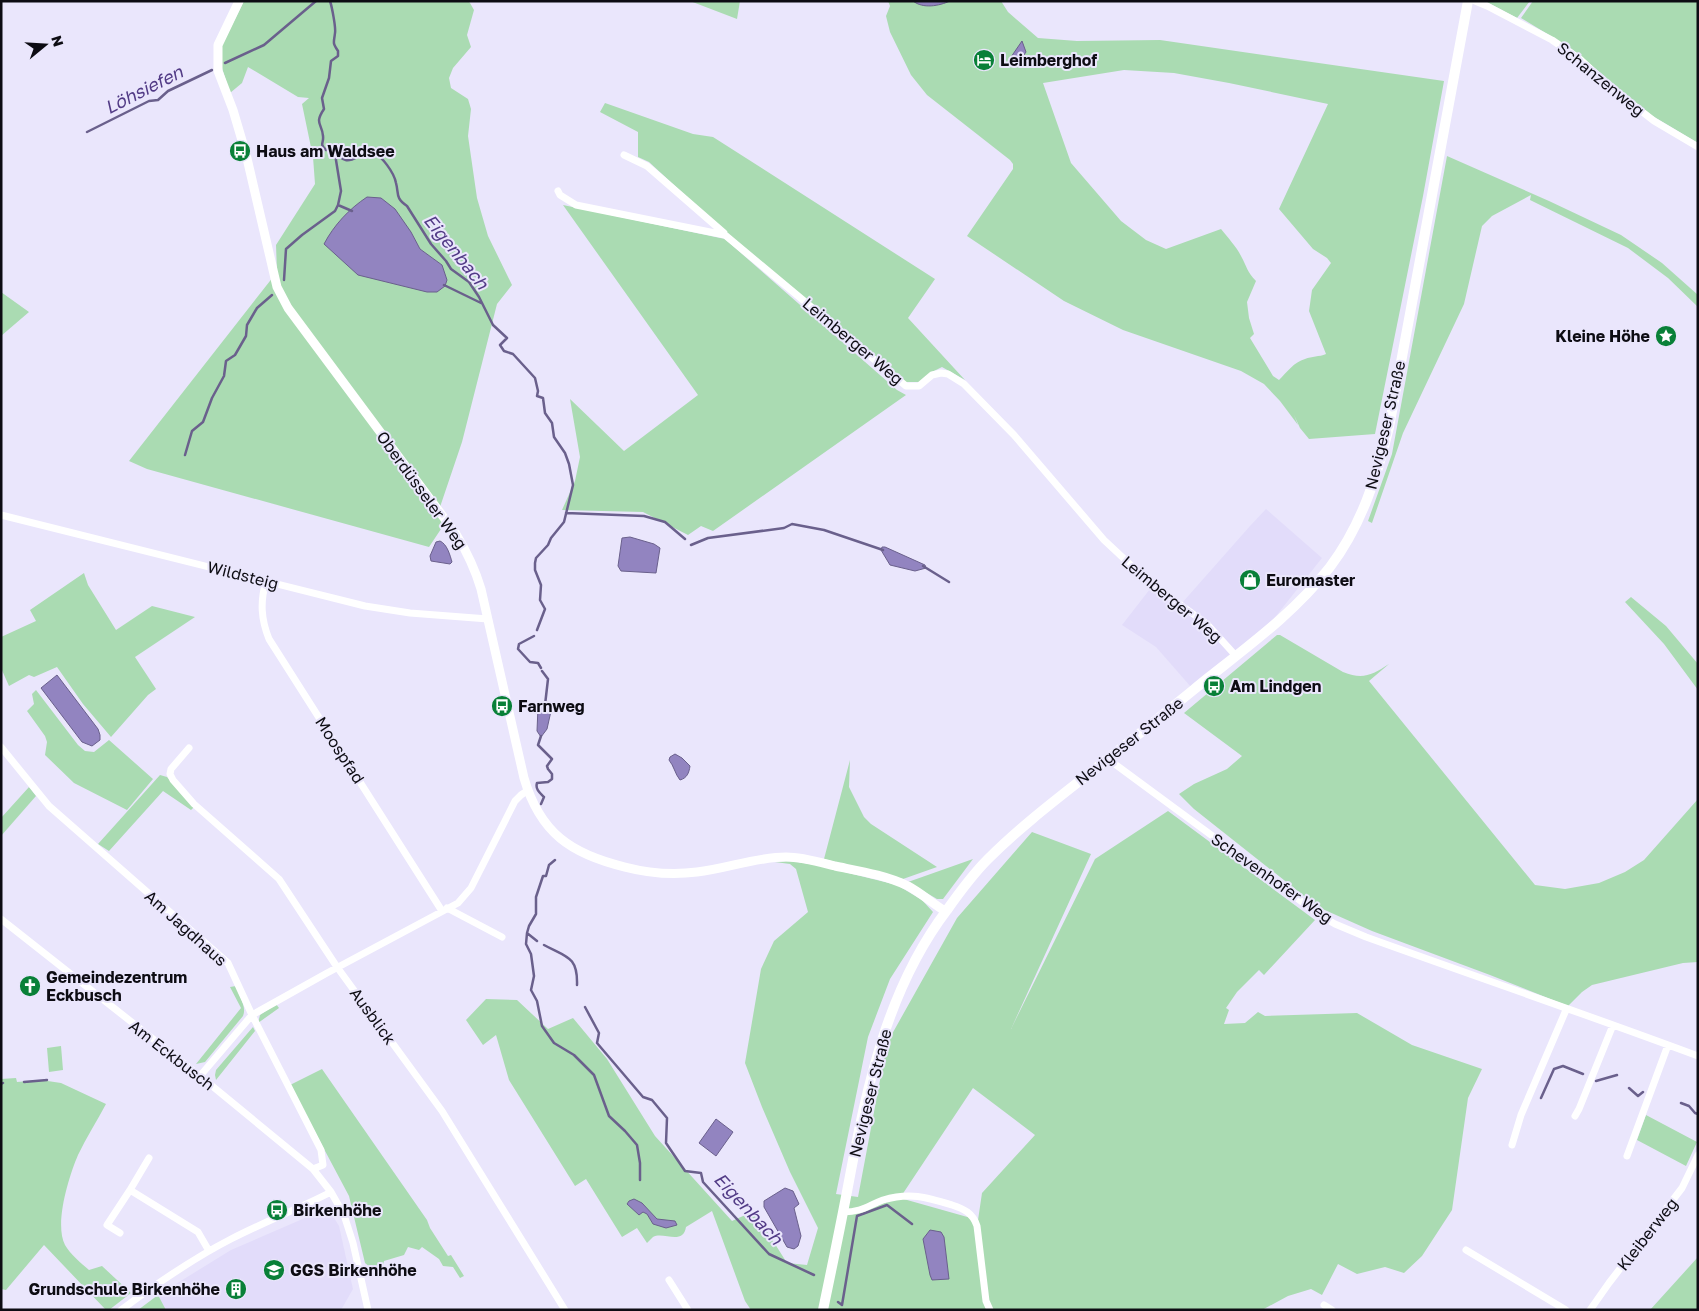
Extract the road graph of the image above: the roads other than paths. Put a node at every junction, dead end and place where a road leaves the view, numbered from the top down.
1 (238, 1) edge
2 (1468, 1) edge
3 (1475, 1) edge
4 (1698, 147) edge
5 (624, 155) dead end
6 (558, 191) dead end
7 (725, 235) junction
8 (1, 515) edge
9 (266, 581) junction
10 (488, 620) junction
11 (1236, 656) junction
12 (1, 747) edge
13 (189, 748) dead end
14 (1108, 759) junction
15 (527, 791) junction
16 (445, 910) junction
17 (945, 912) junction
18 (1, 919) edge
19 (502, 937) dead end
20 (337, 967) junction
21 (1566, 1010) junction
22 (252, 1015) junction
23 (1613, 1024) junction
24 (1668, 1046) junction
25 (1698, 1056) edge
26 (200, 1076) junction
27 (1575, 1116) dead end
28 (1512, 1145) dead end
29 (1698, 1155) edge
30 (1627, 1156) dead end
31 (149, 1158) dead end
32 (315, 1172) junction
33 (130, 1190) junction
34 (331, 1192) junction
35 (843, 1212) junction
36 (120, 1233) dead end
37 (1466, 1250) dead end
38 (209, 1251) junction
39 (669, 1280) dead end
40 (1324, 1305) dead end
41 (121, 1310) edge
42 (368, 1310) edge
43 (565, 1310) edge
44 (688, 1310) edge
45 (823, 1310) edge
46 (990, 1310) edge
47 (1332, 1310) edge
48 (1566, 1310) edge
49 (1590, 1310) edge

1 - 10 street, Oberdüsseler Weg
2 - 11 main road, Nevigeser Straße
3 - 4 street, Schanzenweg
5 - 7 street
6 - 7 street, Leimberger Weg
7 - 11 street, Leimberger Weg
8 - 9 street, Wildsteig
9 - 10 street, Wildsteig
9 - 16 street, Moospfad
10 - 15 street, Oberdüsseler Weg
11 - 14 main road, Nevigeser Straße
12 - 22 street, Am Jagdhaus
13 - 20 street, Ausblick
14 - 17 main road, Nevigeser Straße
14 - 21 street, Schevenhofer Weg
15 - 16 street
15 - 17 street, Oberdüsseler Weg
16 - 19 street
16 - 20 street
17 - 35 main road, Nevigeser Straße
18 - 26 street, Am Eckbusch
20 - 22 street
20 - 43 street, Ausblick
21 - 23 street, Schevenhofer Weg
21 - 28 street
22 - 26 street
22 - 32 street, Am Jagdhaus
23 - 24 street, Schevenhofer Weg
23 - 27 street
24 - 25 street, Schevenhofer Weg
24 - 30 street
26 - 32 street, Am Eckbusch
29 - 49 street, Kleiberweg
31 - 33 street
32 - 34 street
33 - 36 street
33 - 38 street
34 - 38 street
34 - 42 street
35 - 45 main road, Nevigeser Straße
35 - 46 street
37 - 48 street
38 - 41 street
39 - 44 street
40 - 47 street

